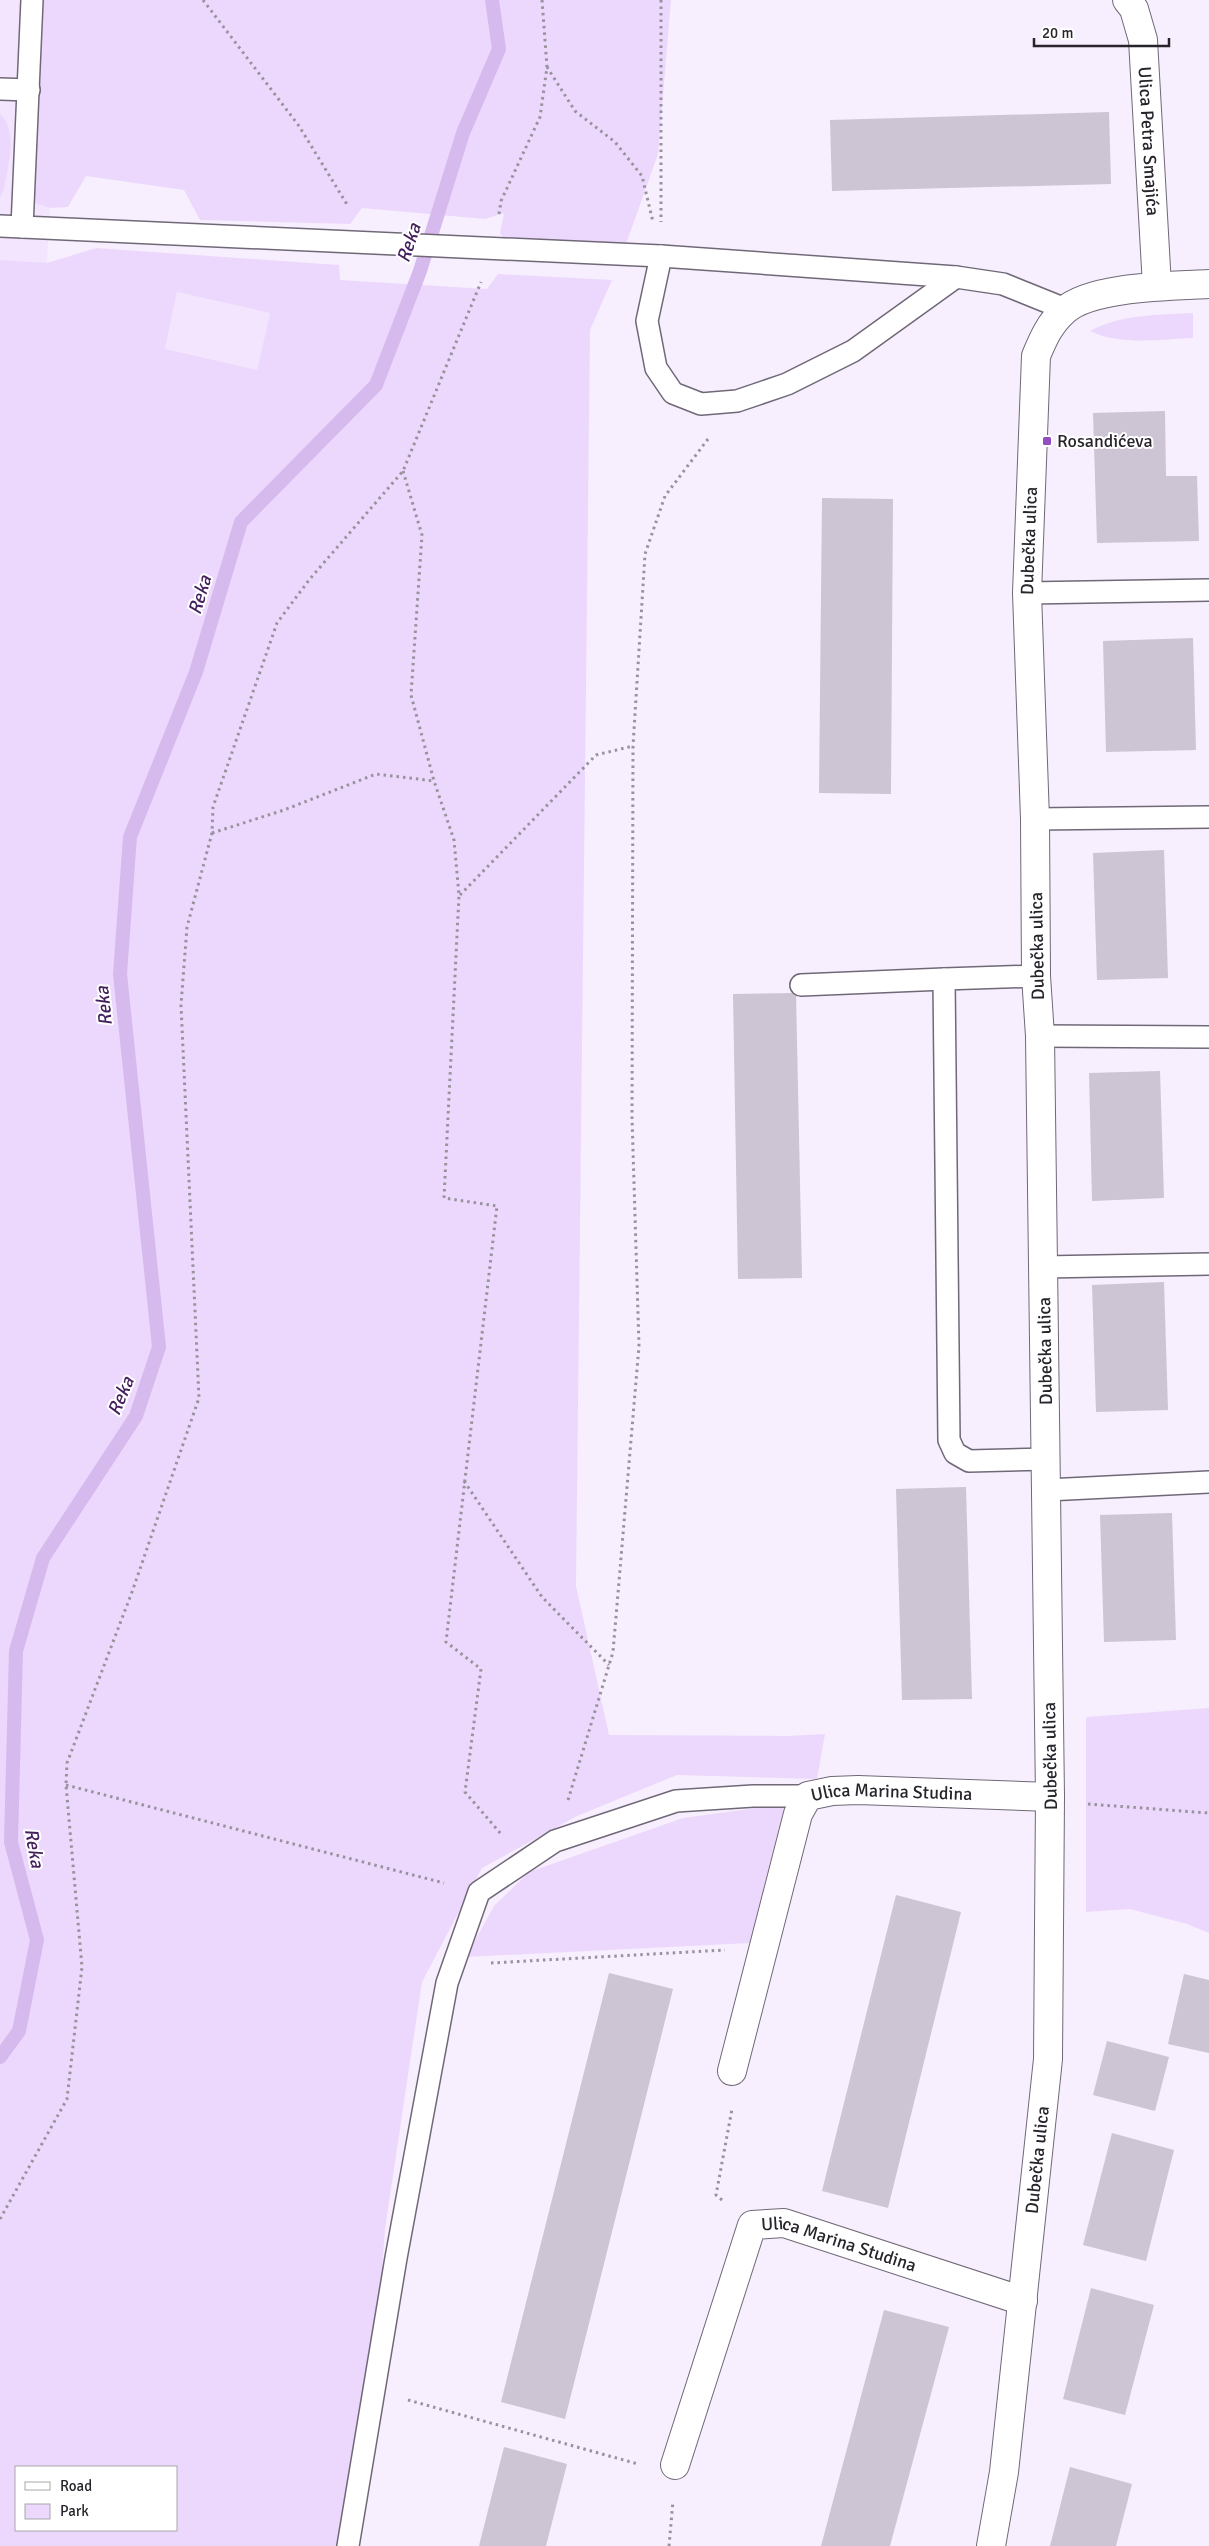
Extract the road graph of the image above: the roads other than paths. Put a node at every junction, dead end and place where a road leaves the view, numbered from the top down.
1 (32, 0) edge
2 (1127, 0) edge
3 (0, 89) edge
4 (29, 90) junction
5 (0, 226) edge
6 (22, 227) junction
7 (662, 256) junction
8 (956, 278) junction
9 (1209, 284) edge
10 (1157, 286) junction
11 (1065, 309) junction
12 (1209, 590) edge
13 (1027, 593) junction
14 (1209, 816) edge
15 (1035, 819) junction
16 (1036, 976) junction
17 (944, 979) junction
18 (801, 985) dead end
19 (1040, 1036) junction
20 (1209, 1037) edge
21 (1209, 1264) edge
22 (1044, 1267) junction
23 (1047, 1459) junction
24 (1209, 1482) edge
25 (1046, 1490) junction
26 (808, 1796) junction
27 (1050, 1797) junction
28 (732, 2071) road end
29 (1023, 2301) junction
30 (675, 2470) road end
31 (348, 2546) edge
32 (992, 2546) edge

1 - 4 lane
2 - 10 street, Ulica Petra Smajića
3 - 4 lane
4 - 6 lane
5 - 6 lane
6 - 7 lane
7 - 8 lane
7 - 8 lane
8 - 11 lane
9 - 10 street, Dubečka ulica
10 - 11 street, Dubečka ulica
11 - 13 street, Dubečka ulica
12 - 13 lane
13 - 15 street, Dubečka ulica
14 - 15 lane
15 - 16 street, Dubečka ulica
16 - 17 lane
16 - 19 street, Dubečka ulica
17 - 18 lane
17 - 23 lane
19 - 20 lane
19 - 22 street, Dubečka ulica
21 - 22 lane
22 - 23 street, Dubečka ulica
23 - 25 street, Dubečka ulica
24 - 25 lane
25 - 27 street, Dubečka ulica
26 - 27 street, Ulica Marina Studina
26 - 28 street, Ulica Marina Studina
26 - 31 lane
27 - 29 street, Dubečka ulica
29 - 30 street, Ulica Marina Studina
29 - 32 street, Dubečka ulica

